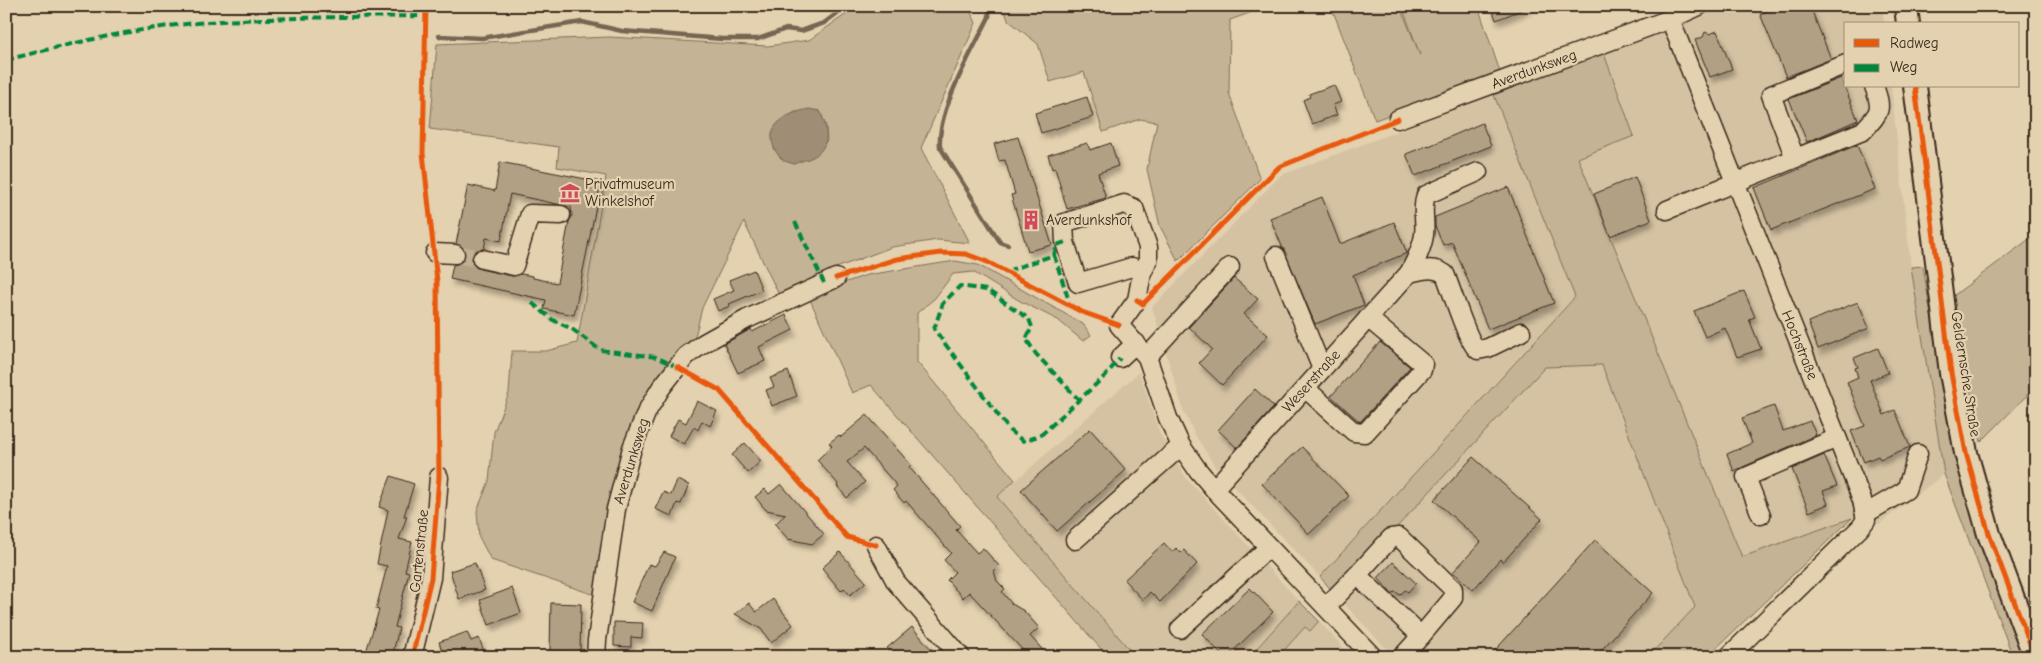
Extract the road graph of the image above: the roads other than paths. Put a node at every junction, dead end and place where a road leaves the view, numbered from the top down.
1 (1699, 6) edge
2 (1906, 6) edge
3 (1670, 19) junction
4 (1908, 22) edge
5 (1844, 65) edge
6 (1875, 88) edge
7 (1915, 88) edge
8 (1398, 119) dead end
9 (1794, 158) junction
10 (1478, 172) dead end
11 (1735, 181) junction
12 (1667, 210) dead end
13 (561, 215) dead end
14 (435, 253) dead end
15 (454, 254) tunnel mouth
16 (1276, 256) dead end
17 (482, 259) tunnel mouth
18 (1230, 267) dead end
19 (1142, 273) junction
20 (1409, 273) junction
21 (836, 278) dead end
22 (1368, 318) junction
23 (1521, 332) dead end
24 (1142, 350) junction
25 (1120, 358) dead end
26 (1322, 369) junction
27 (1305, 388) junction
28 (1837, 438) junction
29 (1181, 446) junction
30 (1918, 454) dead end
31 (439, 477) dead end
32 (1214, 490) junction
33 (1865, 514) junction
34 (1761, 516) dead end
35 (1075, 540) dead end
36 (876, 545) dead end
37 (1269, 547) junction
38 (1357, 575) junction
39 (1326, 607) junction
40 (1180, 629) dead end
41 (1421, 636) junction
42 (412, 657) edge
43 (596, 657) edge
44 (961, 657) edge
45 (1373, 657) edge
46 (1402, 657) edge
47 (1728, 657) edge
48 (2035, 657) edge

1 - 3 street
2 - 4 main road
3 - 8 street, Averdunksweg
3 - 11 street, Hochstraße
5 - 9 street
6 - 9 street
7 - 48 main road, Geldernsche Straße
9 - 11 street
10 - 20 street, Weserstraße
11 - 12 street
11 - 28 street, Hochstraße
13 - 17 street
14 - 15 street
16 - 26 street
18 - 24 street
19 - 19 street
19 - 24 street
20 - 22 street, Weserstraße
20 - 23 street
21 - 43 street, Averdunksweg
22 - 26 street, Weserstraße
22 - 27 street
24 - 25 street
24 - 29 street
26 - 27 street, Weserstraße
27 - 32 street, Weserstraße
28 - 33 street, Hochstraße
28 - 34 street
29 - 32 street
29 - 35 street
30 - 33 street
31 - 42 street, Gartenstraße
32 - 37 street
33 - 47 street
36 - 44 street
37 - 39 street
37 - 40 street
38 - 39 street
38 - 41 street
38 - 41 street
39 - 45 street
41 - 46 street

